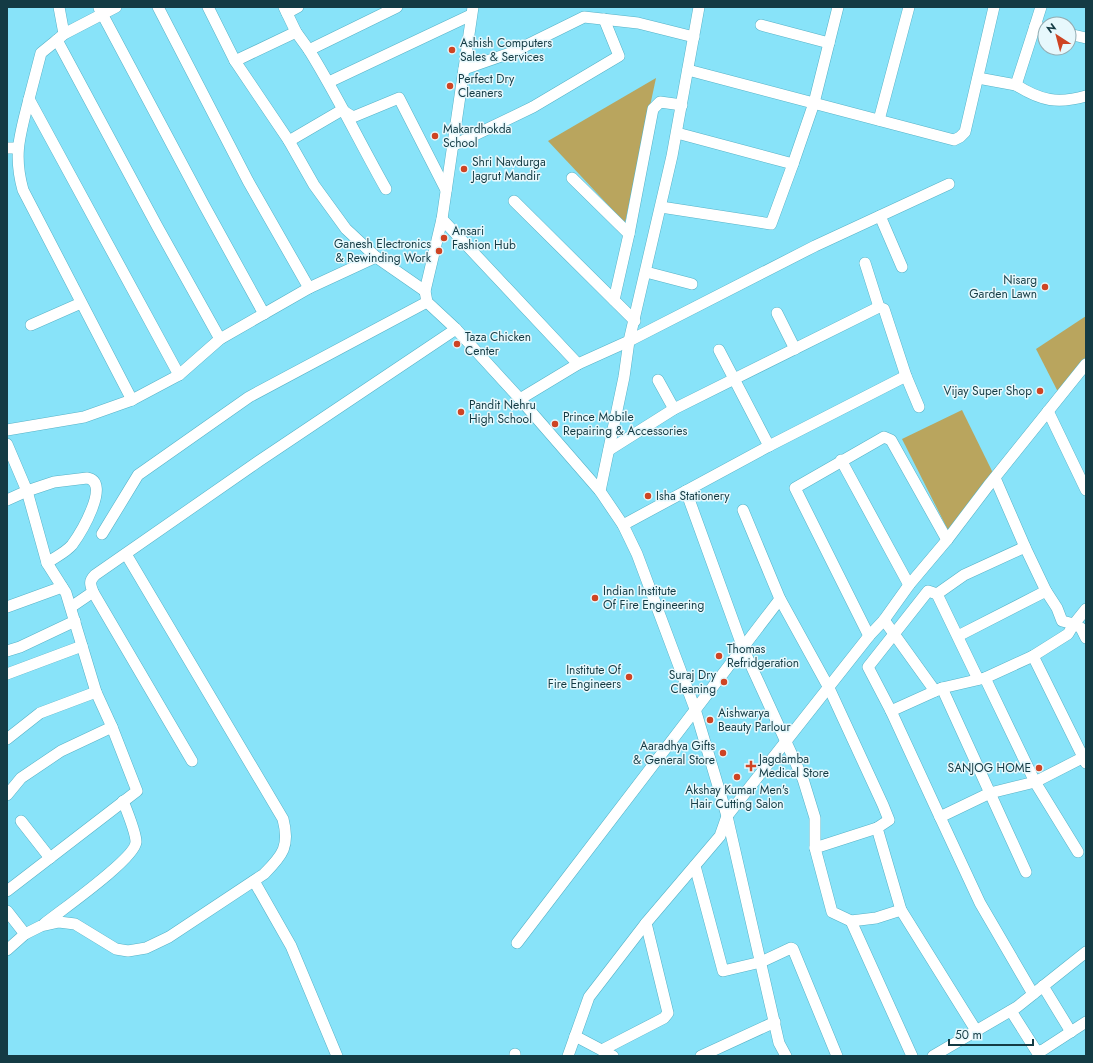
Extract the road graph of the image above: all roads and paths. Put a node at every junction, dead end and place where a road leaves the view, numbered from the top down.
1 (59, 7) edge
2 (116, 7) edge
3 (158, 7) edge
4 (208, 7) edge
5 (298, 7) edge
6 (397, 7) edge
7 (699, 7) edge
8 (838, 7) edge
9 (909, 7) edge
10 (994, 7) edge
11 (100, 10) edge
12 (286, 10) edge
13 (472, 11) edge
14 (604, 19) junction
15 (761, 25) dead end
16 (296, 32) junction
17 (1037, 35) edge
18 (60, 37) junction
19 (694, 37) junction
20 (829, 43) junction
21 (309, 50) junction
22 (236, 61) junction
23 (464, 69) junction
24 (688, 70) junction
25 (978, 78) junction
26 (329, 82) junction
27 (1016, 85) junction
28 (1086, 96) edge
29 (29, 99) junction
30 (814, 103) junction
31 (682, 105) junction
32 (342, 110) junction
33 (879, 120) junction
34 (677, 133) junction
35 (289, 141) junction
36 (452, 146) junction
37 (12, 148) edge
38 (793, 164) junction
39 (572, 178) dead end
40 (948, 184) dead end
41 (386, 189) dead end
42 (446, 190) junction
43 (514, 201) dead end
44 (661, 206) junction
45 (880, 216) junction
46 (442, 220) junction
47 (629, 234) junction
48 (376, 257) junction
49 (865, 263) dead end
50 (902, 267) dead end
51 (646, 272) junction
52 (692, 284) dead end
53 (309, 288) junction
54 (426, 297) junction
55 (614, 300) junction
56 (81, 303) junction
57 (879, 307) junction
58 (777, 313) dead end
59 (264, 314) junction
60 (635, 321) junction
61 (31, 325) dead end
62 (456, 329) junction
63 (220, 340) junction
64 (629, 341) junction
65 (795, 349) junction
66 (719, 350) dead end
67 (578, 364) junction
68 (1086, 364) edge
69 (179, 375) junction
70 (906, 376) junction
71 (734, 378) junction
72 (658, 380) dead end
73 (520, 399) junction
74 (132, 400) junction
75 (918, 407) dead end
76 (674, 409) junction
77 (1048, 411) junction
78 (7, 430) edge
79 (7, 444) edge
80 (769, 446) junction
81 (609, 450) junction
82 (841, 460) junction
83 (995, 478) junction
84 (1086, 490) edge
85 (27, 491) junction
86 (600, 491) junction
87 (686, 491) junction
88 (7, 500) edge
89 (743, 510) dead end
90 (623, 525) junction
91 (102, 534) dead end
92 (947, 540) junction
93 (1025, 547) junction
94 (126, 554) junction
95 (47, 563) junction
96 (912, 582) junction
97 (62, 587) junction
98 (1046, 591) junction
99 (93, 592) junction
100 (933, 593) junction
101 (780, 599) junction
102 (7, 607) edge
103 (71, 607) junction
104 (1086, 609) edge
105 (884, 620) junction
106 (75, 621) junction
107 (1074, 624) junction
108 (895, 633) junction
109 (870, 636) junction
110 (958, 636) junction
111 (1086, 638) edge
112 (82, 646) junction
113 (743, 648) junction
114 (7, 651) edge
115 (1033, 656) junction
116 (7, 674) edge
117 (982, 679) junction
118 (829, 688) junction
119 (938, 690) junction
120 (96, 692) junction
121 (695, 709) junction
122 (891, 711) junction
123 (112, 727) junction
124 (7, 738) edge
125 (787, 742) junction
126 (1085, 759) edge
127 (192, 762) dead end
128 (1035, 782) junction
129 (990, 792) junction
130 (7, 795) edge
131 (123, 801) junction
132 (727, 816) junction
133 (940, 817) junction
134 (21, 821) dead end
135 (877, 828) junction
136 (815, 848) junction
137 (1078, 852) dead end
138 (50, 858) junction
139 (695, 866) junction
140 (1026, 872) dead end
141 (254, 881) junction
142 (7, 892) edge
143 (901, 910) junction
144 (7, 911) edge
145 (851, 921) junction
146 (646, 923) junction
147 (41, 926) junction
148 (25, 934) junction
149 (517, 943) dead end
150 (7, 950) edge
151 (1084, 958) edge
152 (761, 962) junction
153 (1043, 986) junction
154 (1033, 994) junction
155 (1008, 1012) junction
156 (775, 1022) junction
157 (1086, 1022) edge
158 (977, 1032) junction
159 (1071, 1032) junction
160 (575, 1036) junction
161 (602, 1050) junction
162 (337, 1056) edge
163 (568, 1056) edge
164 (613, 1056) edge
165 (701, 1056) edge
166 (786, 1056) edge
167 (837, 1056) edge
168 (912, 1056) edge
169 (935, 1056) edge
170 (1032, 1056) edge

1 - 18 street
2 - 11 street
3 - 53 street
4 - 22 street
5 - 12 street
6 - 21 street
7 - 19 street
8 - 20 street
9 - 33 street
10 - 25 street
11 - 18 street
11 - 59 street
12 - 16 street
13 - 23 street
13 - 26 street
14 - 19 street
14 - 23 street
14 - 36 street
15 - 20 street
16 - 21 street
16 - 22 street
17 - 27 street
18 - 29 street
18 - 63 street
19 - 24 street
20 - 30 street
21 - 26 street
22 - 35 street
23 - 36 street
24 - 30 street
24 - 31 street
25 - 27 street
25 - 33 street
26 - 32 street
27 - 28 street
29 - 37 street
29 - 69 street
30 - 33 street
30 - 38 street
31 - 34 street
31 - 47 street
32 - 35 street
32 - 41 street
32 - 42 street
34 - 38 street
34 - 44 street
35 - 48 street
36 - 42 street
37 - 56 street
38 - 44 street
39 - 47 street
40 - 45 street
42 - 46 street
43 - 55 street
44 - 51 street
45 - 50 street
45 - 64 street
46 - 54 street
46 - 67 street
47 - 55 street
48 - 53 street
48 - 54 street
49 - 57 street
51 - 52 street
51 - 60 street
53 - 59 street
54 - 62 street
54 - 91 street
55 - 60 street
56 - 61 street
56 - 74 street
57 - 65 street
57 - 70 street
58 - 65 street
59 - 63 street
60 - 64 street
62 - 73 street
62 - 94 street
63 - 69 street
64 - 67 street
64 - 81 street
65 - 71 street
66 - 71 street
67 - 73 street
68 - 77 street
69 - 74 street
70 - 75 street
70 - 80 street
71 - 76 street
71 - 80 street
72 - 76 street
73 - 86 street
74 - 78 street
76 - 81 street
77 - 83 street
77 - 84 street
79 - 85 street
80 - 87 street
81 - 86 street
82 - 92 street
82 - 96 street
82 - 109 street
83 - 92 street
83 - 93 street
85 - 88 street
85 - 95 street
85 - 95 street
86 - 90 street
87 - 90 street
87 - 113 street
89 - 101 street
90 - 121 street
92 - 96 street
93 - 98 street
93 - 100 street
94 - 99 street
94 - 141 street
95 - 97 street
96 - 100 street
96 - 105 street
97 - 102 street
97 - 103 street
98 - 107 street
98 - 110 street
99 - 103 street
99 - 127 street
100 - 108 street
100 - 110 street
101 - 113 street
101 - 118 street
103 - 106 street
104 - 107 street
105 - 108 street
105 - 109 street
106 - 112 street
106 - 114 street
107 - 111 street
107 - 115 street
108 - 119 street
108 - 122 street
109 - 118 street
110 - 117 street
112 - 116 street
112 - 120 street
113 - 121 street
113 - 125 street
115 - 117 street
115 - 126 street
117 - 119 street
117 - 128 street
118 - 125 street
118 - 135 street
119 - 122 street
119 - 129 street
120 - 123 street
120 - 124 street
121 - 132 street
121 - 149 street
122 - 133 street
123 - 130 street
123 - 131 street
125 - 132 street
125 - 136 street
126 - 128 street
128 - 129 street
128 - 137 street
129 - 133 street
129 - 140 street
131 - 138 street
131 - 147 street
132 - 139 street
132 - 152 street
133 - 154 street
134 - 138 street
135 - 136 street
135 - 143 street
136 - 145 street
138 - 142 street
139 - 146 street
139 - 152 street
141 - 147 street
141 - 162 street
143 - 145 street
143 - 158 street
144 - 148 street
145 - 168 street
146 - 160 street
146 - 161 street
147 - 148 street
148 - 150 street
151 - 153 street
152 - 156 street
152 - 167 street
153 - 154 street
153 - 159 street
154 - 155 street
155 - 158 street
155 - 159 street
155 - 170 street
156 - 165 street
156 - 166 street
157 - 159 street
158 - 169 street
160 - 161 street
160 - 163 street
161 - 164 street

